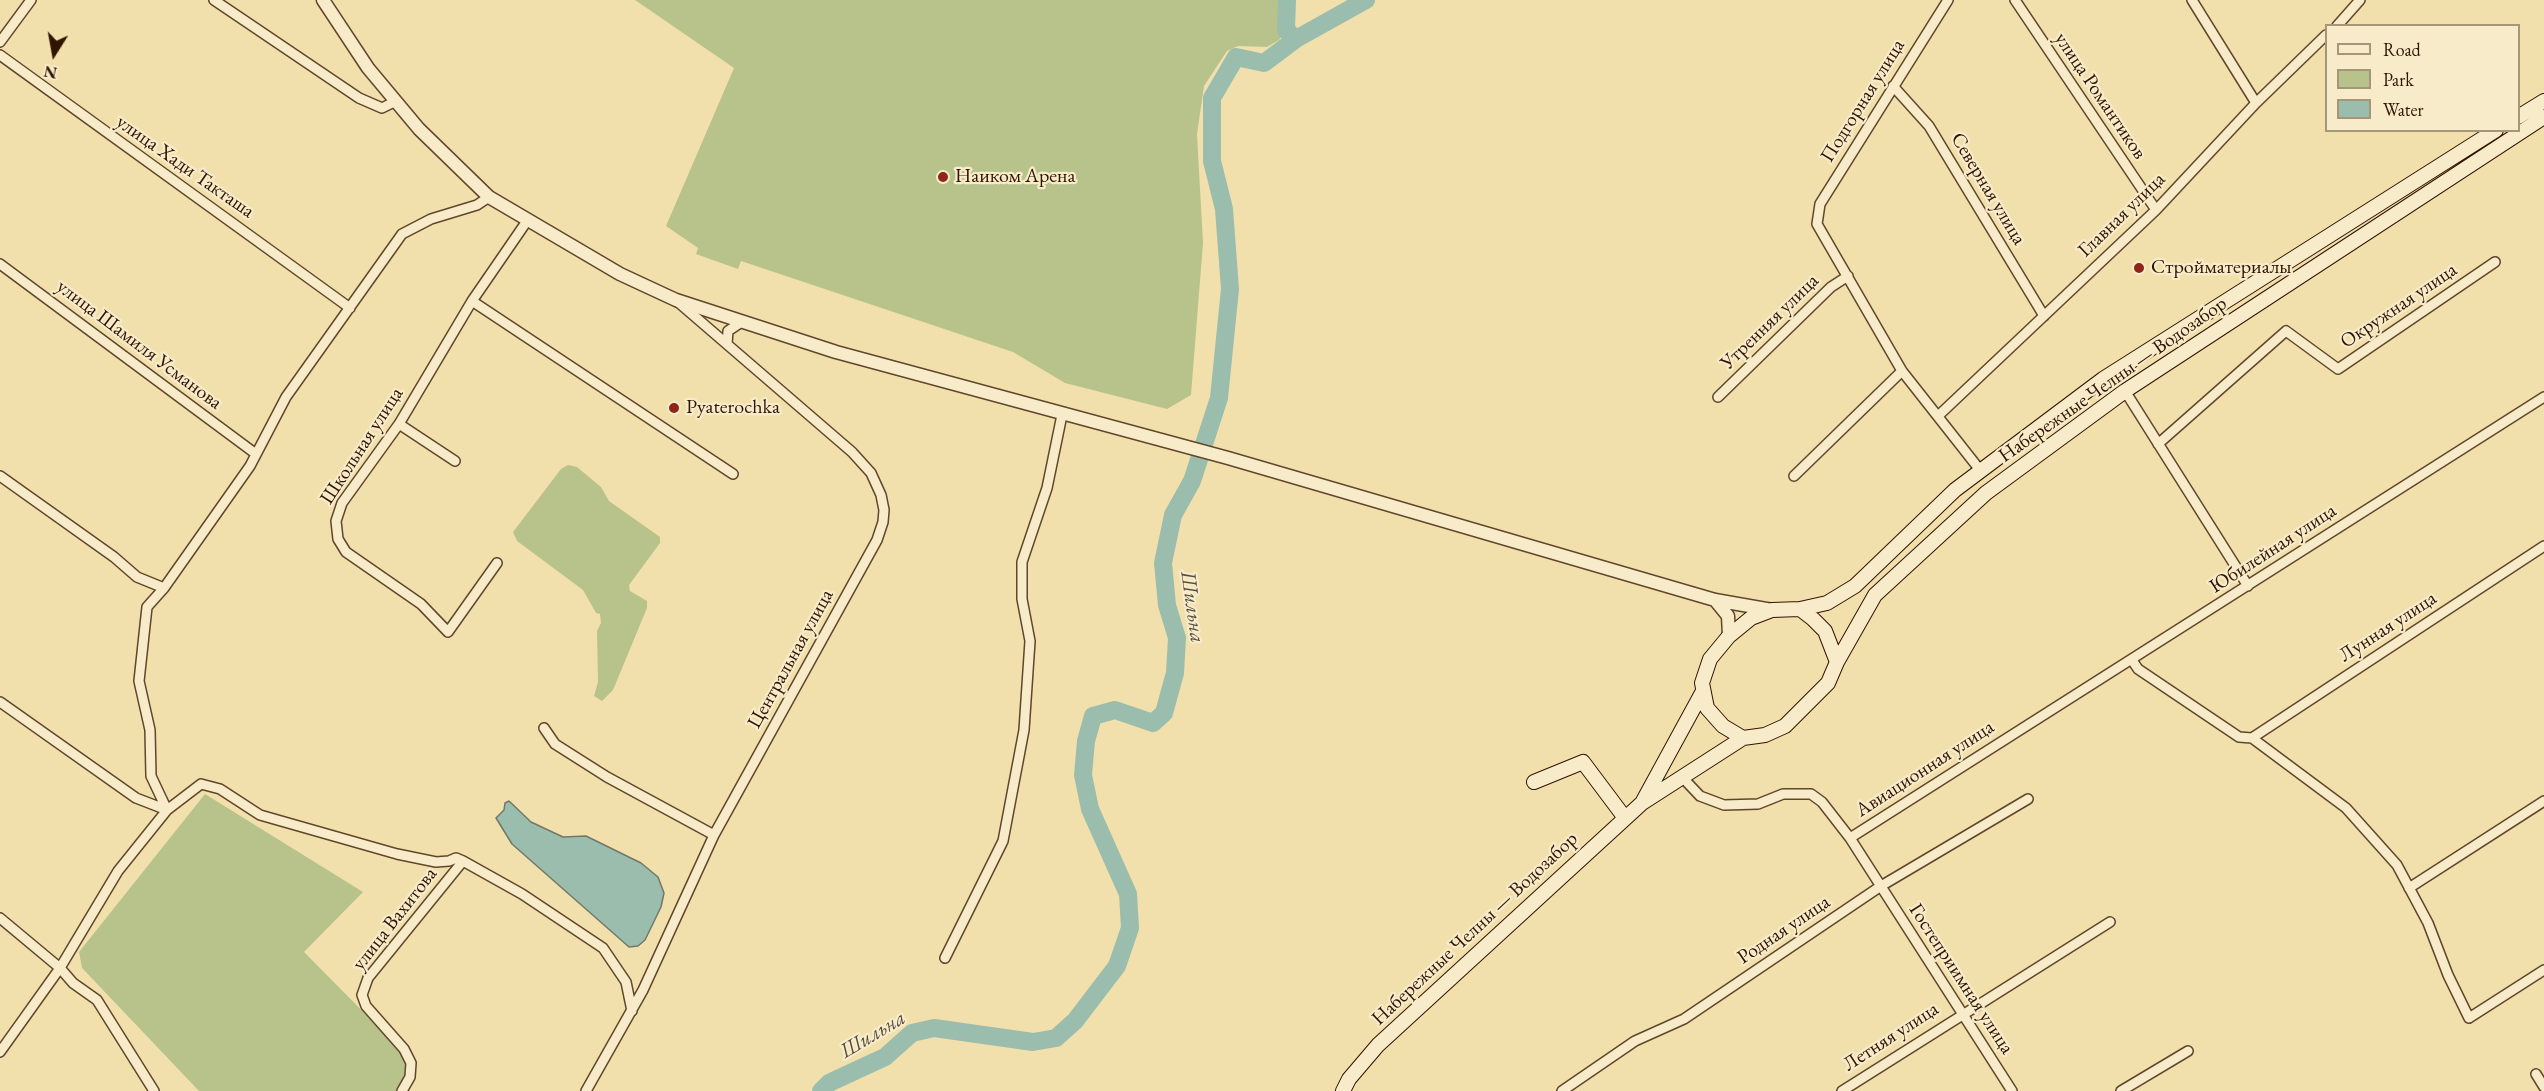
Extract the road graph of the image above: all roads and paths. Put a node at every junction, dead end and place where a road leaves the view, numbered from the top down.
1 (31, 0) edge
2 (214, 0) edge
3 (323, 0) edge
4 (1947, 0) edge
5 (2015, 0) edge
6 (2192, 0) edge
7 (2361, 1) edge
8 (2339, 24) edge
9 (2325, 36) edge
10 (0, 42) edge
11 (0, 55) edge
12 (1893, 86) junction
13 (396, 101) junction
14 (2544, 101) edge
15 (2256, 103) junction
16 (2520, 116) edge
17 (2544, 117) edge
18 (2493, 132) edge
19 (489, 197) junction
20 (2156, 210) junction
21 (527, 220) junction
22 (2495, 262) dead end
23 (0, 264) edge
24 (1848, 276) junction
25 (676, 300) junction
26 (472, 301) junction
27 (350, 308) junction
28 (2043, 316) junction
29 (740, 323) junction
30 (728, 344) junction
31 (1902, 371) junction
32 (2125, 391) junction
33 (1718, 397) dead end
34 (2544, 397) edge
35 (1062, 415) junction
36 (1938, 416) junction
37 (399, 424) junction
38 (2158, 444) junction
39 (256, 454) junction
40 (455, 460) dead end
41 (1980, 470) junction
42 (733, 474) dead end
43 (0, 476) edge
44 (1794, 476) dead end
45 (2544, 546) edge
46 (497, 563) dead end
47 (2248, 586) junction
48 (164, 588) junction
49 (1715, 600) junction
50 (1800, 609) junction
51 (1772, 610) junction
52 (1730, 636) junction
53 (2132, 660) junction
54 (1837, 662) junction
55 (1703, 692) junction
56 (0, 702) edge
57 (544, 728) dead end
58 (2020, 729) joint
59 (1743, 738) junction
60 (2252, 738) junction
61 (1682, 777) junction
62 (1534, 782) dead end
63 (2028, 799) dead end
64 (2544, 801) edge
65 (1642, 803) junction
66 (167, 810) junction
67 (1625, 818) junction
68 (714, 835) junction
69 (1850, 838) junction
70 (463, 861) junction
71 (1881, 886) junction
72 (2409, 888) junction
73 (0, 918) edge
74 (2110, 922) dead end
75 (945, 958) dead end
76 (60, 968) junction
77 (2544, 970) edge
78 (626, 982) junction
79 (643, 990) junction
80 (632, 1011) junction
81 (1961, 1014) junction
82 (2188, 1051) dead end
83 (0, 1052) edge
84 (2536, 1074) dead end
85 (2544, 1087) edge
86 (154, 1091) edge
87 (402, 1091) edge
88 (586, 1091) edge
89 (1343, 1091) edge
90 (1562, 1091) edge
91 (1842, 1091) edge
92 (2012, 1091) edge
93 (2121, 1091) edge

1 - 10 street
2 - 13 street
3 - 13 street
4 - 12 street, Подгорная улица
5 - 20 street, улица Романтиков
6 - 15 street
7 - 8 street
9 - 15 street, Главная улица
11 - 27 street, улица Хади Такташа
12 - 24 street, Подгорная улица
12 - 28 street, Северная улица
13 - 19 street
14 - 16 main road
15 - 20 street, Главная улица
17 - 32 main road, Набережные Челны — Водозабор
18 - 41 main road, Набережные Челны — Водозабор
19 - 21 street
19 - 27 street
20 - 28 street, Главная улица
21 - 25 street
21 - 26 street, Школьная улица
22 - 38 street, Окружная улица
23 - 39 street, улица Шамиля Усманова
24 - 31 street
24 - 33 street, Утренняя улица
25 - 29 street
25 - 30 street, Центральная улица
26 - 37 street, Школьная улица
26 - 42 street
27 - 39 street
28 - 36 street, Главная улица
29 - 30 street
29 - 35 street
30 - 68 street, Центральная улица
31 - 36 street
31 - 44 street
32 - 38 street
32 - 54 main road, Набережные Челны — Водозабор
34 - 47 street, Юбилейная улица
35 - 49 street
35 - 75 street
36 - 41 street
37 - 40 street
37 - 46 street, Школьная улица
38 - 47 street
39 - 48 street
41 - 50 main road, Набережные Челны — Водозабор
43 - 48 street
45 - 60 street, Лунная улица
47 - 53 street, Юбилейная улица
48 - 66 street
49 - 51 street
49 - 52 street
50 - 51 main road, Набережные Челны — Водозабор
50 - 54 main road
51 - 52 main road, Набережные Челны — Водозабор
52 - 55 main road, Набережные Челны — Водозабор
53 - 58 street, Юбилейная улица
53 - 60 street
54 - 59 main road, Набережные Челны — Водозабор
55 - 59 main road
55 - 65 main road, Набережные Челны — Водозабор
56 - 66 street
57 - 68 street
58 - 69 street, Авиационная улица
59 - 61 main road, Набережные Челны — Водозабор
60 - 72 street
61 - 65 main road, Набережные Челны — Водозабор
61 - 69 street, Гостеприимная улица
62 - 67 main road
63 - 71 street, Родная улица
64 - 72 street
65 - 67 main road, Набережные Челны — Водозабор
66 - 70 street
66 - 76 street
67 - 89 main road, Набережные Челны — Водозабор
68 - 79 street, Центральная улица
69 - 71 street, Гостеприимная улица
70 - 78 street
70 - 87 street, улица Вахитова
71 - 81 street, Гостеприимная улица
71 - 90 street, Родная улица
72 - 77 street
73 - 76 street
74 - 81 street, Летняя улица
76 - 83 street
76 - 86 street
78 - 79 street
78 - 80 street
79 - 80 street, Центральная улица
80 - 88 street, Центральная улица
81 - 91 street, Летняя улица
81 - 92 street, Гостеприимная улица
82 - 93 street
84 - 85 street

